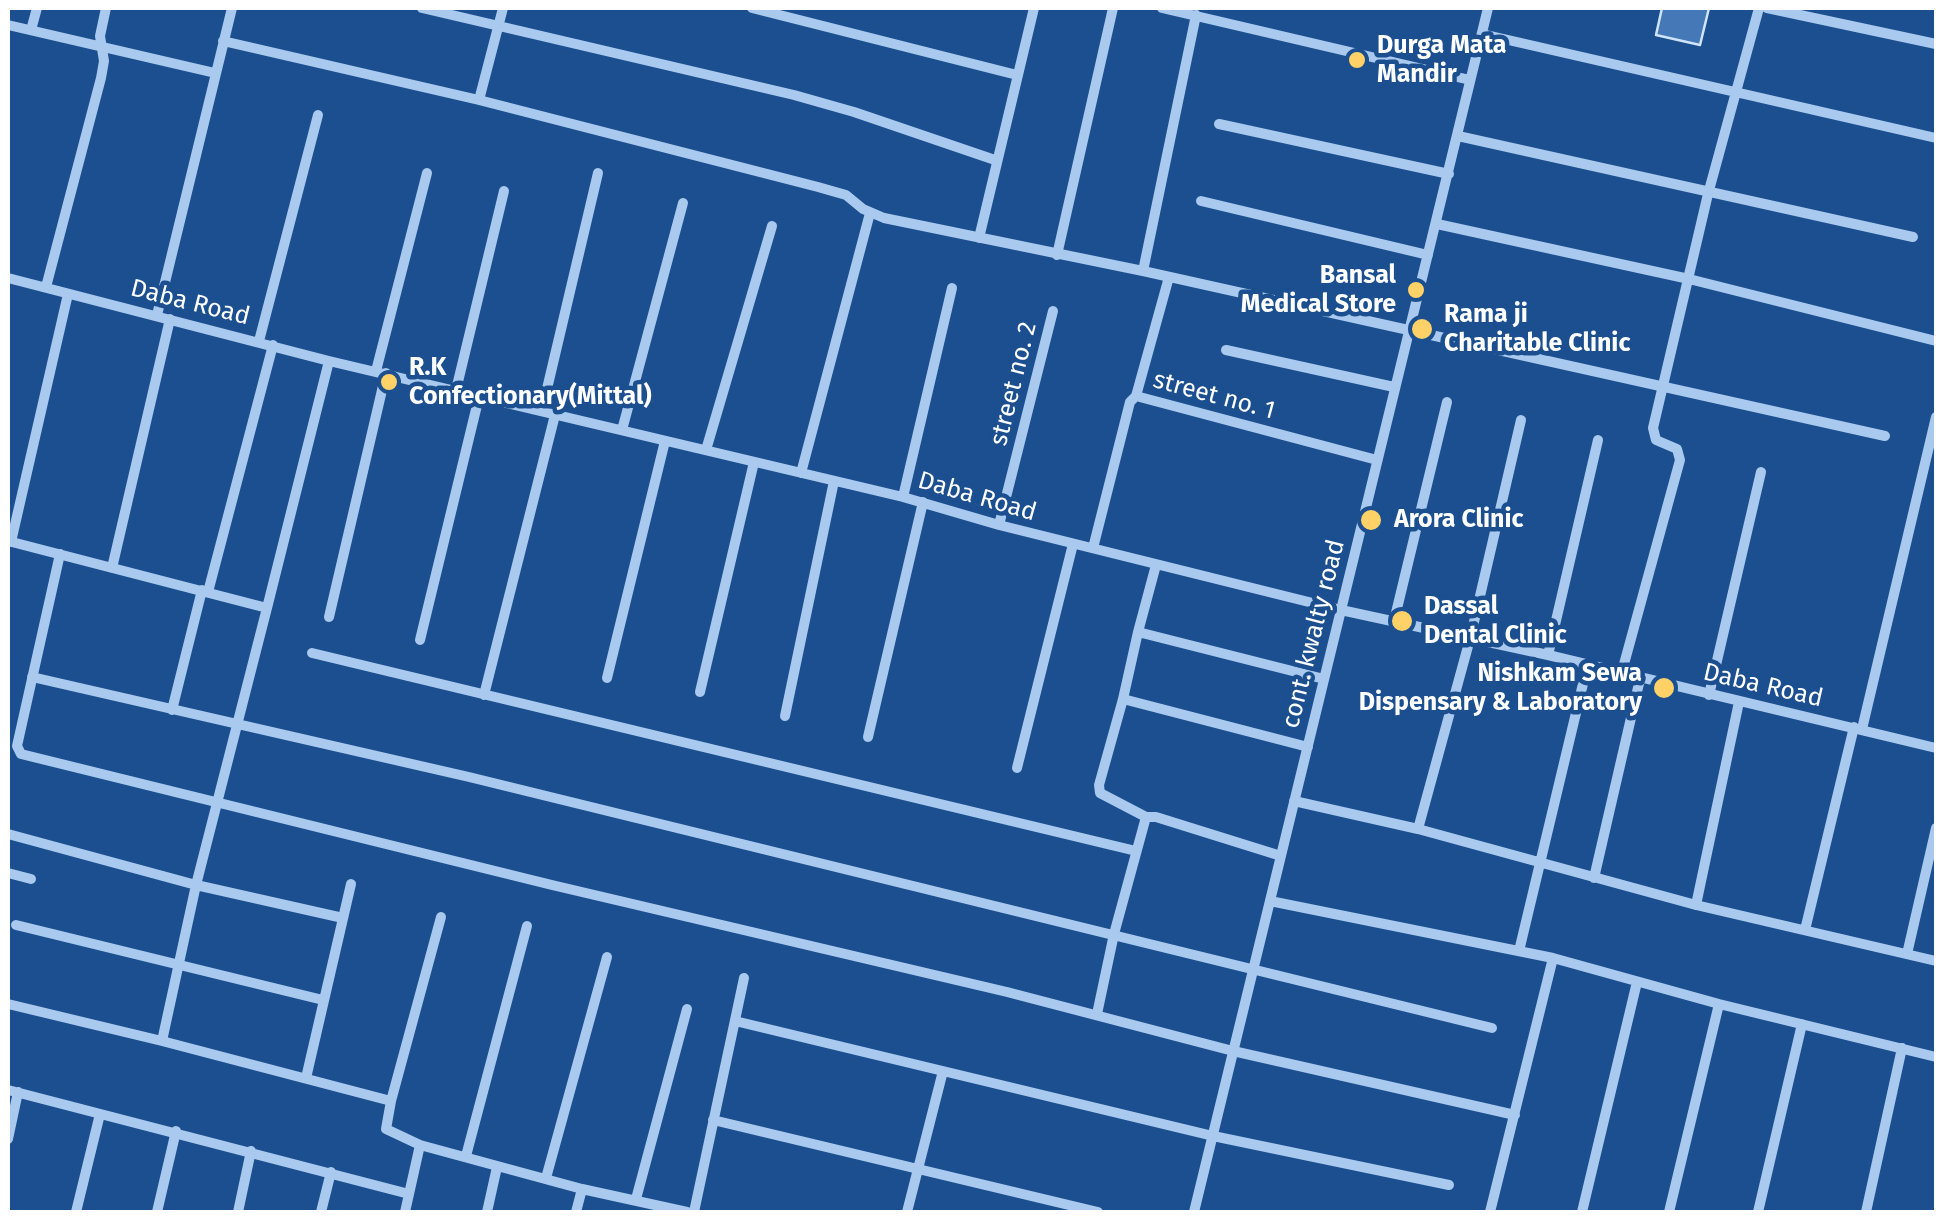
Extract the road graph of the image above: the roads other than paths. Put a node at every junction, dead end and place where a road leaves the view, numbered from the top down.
1 (36, 8) edge
2 (106, 8) edge
3 (232, 8) edge
4 (422, 8) edge
5 (504, 8) edge
6 (752, 8) edge
7 (1034, 8) edge
8 (1113, 8) edge
9 (1162, 8) edge
10 (1488, 8) edge
11 (1759, 8) edge
12 (1767, 8) edge
13 (1196, 16) junction
14 (8, 24) edge
15 (498, 27) junction
16 (31, 30) junction
17 (1482, 34) junction
18 (223, 41) junction
19 (1936, 44) edge
20 (102, 48) junction
21 (215, 73) junction
22 (1017, 75) junction
23 (1470, 80) junction
24 (1736, 92) junction
25 (480, 100) junction
26 (318, 115) dead end
27 (1219, 124) dead end
28 (1458, 136) junction
29 (1936, 138) edge
30 (996, 160) junction
31 (427, 173) dead end
32 (598, 173) dead end
33 (1449, 174) junction
34 (504, 192) dead end
35 (1708, 194) junction
36 (1201, 201) dead end
37 (683, 203) dead end
38 (870, 213) junction
39 (1436, 224) junction
40 (772, 226) dead end
41 (978, 238) junction
42 (1913, 238) dead end
43 (1428, 254) junction
44 (1057, 256) junction
45 (1143, 271) junction
46 (8, 278) edge
47 (1169, 278) junction
48 (1689, 278) junction
49 (46, 287) junction
50 (952, 288) dead end
51 (68, 294) junction
52 (1052, 311) dead end
53 (157, 316) junction
54 (170, 319) junction
55 (1407, 332) junction
56 (260, 341) junction
57 (1936, 342) edge
58 (274, 344) junction
59 (1226, 350) dead end
60 (329, 361) junction
61 (381, 372) junction
62 (1394, 387) junction
63 (1665, 388) junction
64 (456, 390) junction
65 (479, 396) junction
66 (1136, 396) junction
67 (1447, 402) dead end
68 (542, 410) junction
69 (555, 415) junction
70 (1936, 417) edge
71 (1521, 420) dead end
72 (622, 430) junction
73 (1886, 436) dead end
74 (1598, 440) dead end
75 (665, 441) junction
76 (706, 450) junction
77 (1378, 460) junction
78 (754, 462) junction
79 (1761, 472) dead end
80 (802, 473) junction
81 (834, 481) junction
82 (903, 496) junction
83 (922, 502) junction
84 (998, 525) junction
85 (9, 542) edge
86 (1073, 544) junction
87 (1094, 548) junction
88 (60, 554) junction
89 (1156, 565) junction
90 (112, 568) junction
91 (205, 591) junction
92 (267, 608) junction
93 (1341, 610) junction
94 (330, 617) dead end
95 (1394, 621) junction
96 (1138, 632) junction
97 (1470, 639) junction
98 (420, 640) dead end
99 (312, 652) dead end
100 (1548, 655) junction
101 (1587, 667) junction
102 (1621, 675) junction
103 (32, 677) junction
104 (607, 678) dead end
105 (1324, 679) junction
106 (1640, 679) junction
107 (700, 692) dead end
108 (1709, 695) junction
109 (484, 696) junction
110 (1123, 699) junction
111 (1739, 702) junction
112 (172, 710) junction
113 (785, 716) dead end
114 (235, 724) junction
115 (1858, 728) junction
116 (868, 737) dead end
117 (1308, 746) junction
118 (1936, 748) edge
119 (1017, 768) dead end
120 (1294, 802) junction
121 (217, 804) junction
122 (1146, 817) junction
123 (1936, 828) edge
124 (1418, 830) junction
125 (8, 834) edge
126 (1136, 851) junction
127 (1281, 856) junction
128 (1539, 864) junction
129 (8, 873) edge
130 (1594, 878) junction
131 (31, 880) dead end
132 (352, 884) dead end
133 (196, 885) junction
134 (1270, 901) junction
135 (1696, 905) junction
136 (442, 917) dead end
137 (343, 918) junction
138 (16, 924) dead end
139 (526, 926) dead end
140 (1805, 930) junction
141 (1114, 934) junction
142 (1519, 951) junction
143 (1907, 954) junction
144 (607, 958) dead end
145 (1553, 958) junction
146 (1936, 962) edge
147 (179, 967) junction
148 (1252, 969) junction
149 (744, 978) dead end
150 (1637, 982) junction
151 (323, 1000) junction
152 (8, 1004) edge
153 (1719, 1004) junction
154 (686, 1009) dead end
155 (1097, 1014) junction
156 (735, 1021) junction
157 (1802, 1024) junction
158 (1492, 1028) dead end
159 (162, 1041) junction
160 (1902, 1048) junction
161 (1234, 1051) junction
162 (1936, 1057) edge
163 (944, 1071) junction
164 (306, 1078) junction
165 (12, 1091) edge
166 (391, 1101) junction
167 (100, 1114) junction
168 (1515, 1115) junction
169 (713, 1120) junction
170 (176, 1132) junction
171 (1213, 1136) junction
172 (8, 1139) edge
173 (420, 1144) junction
174 (251, 1151) junction
175 (466, 1156) junction
176 (498, 1167) junction
177 (917, 1169) junction
178 (331, 1172) junction
179 (546, 1178) junction
180 (1448, 1185) dead end
181 (582, 1189) junction
182 (409, 1194) junction
183 (636, 1200) junction
184 (656, 1209) edge
185 (76, 1212) edge
186 (157, 1212) edge
187 (238, 1212) edge
188 (321, 1212) edge
189 (405, 1212) edge
190 (487, 1212) edge
191 (576, 1212) edge
192 (690, 1212) edge
193 (907, 1212) edge
194 (1098, 1212) edge
195 (1194, 1212) edge
196 (1490, 1212) edge
197 (1582, 1212) edge
198 (1669, 1212) edge
199 (1758, 1212) edge
200 (1866, 1212) edge

1 - 16 street
2 - 20 street
3 - 18 street
4 - 15 street
5 - 15 street
6 - 22 street
7 - 22 street
8 - 44 street
9 - 13 street
10 - 17 street, cont. kwalty road
11 - 24 street
12 - 19 street
13 - 23 street
13 - 45 street
14 - 16 street
15 - 25 street
15 - 30 street
16 - 20 street
17 - 23 street, cont. kwalty road
17 - 24 street
18 - 21 street
18 - 25 street
20 - 21 street
20 - 49 street
21 - 53 street
22 - 30 street
23 - 28 street, cont. kwalty road
24 - 29 street
24 - 35 street
25 - 38 street
26 - 56 street
27 - 33 street
28 - 33 street, cont. kwalty road
28 - 35 street
30 - 41 street
31 - 61 street
32 - 68 street
33 - 39 street, cont. kwalty road
34 - 64 street
35 - 42 street
35 - 48 street
36 - 43 street
37 - 72 street
38 - 41 street
38 - 80 street
39 - 43 street, cont. kwalty road
39 - 48 street
40 - 76 street
41 - 44 street
43 - 55 street, cont. kwalty road
44 - 45 street
45 - 47 street
46 - 49 street, Daba Road
47 - 55 street
47 - 66 street
48 - 57 street
48 - 63 street
49 - 51 street, Daba Road
50 - 82 street
51 - 53 street, Daba Road
51 - 85 street
52 - 84 street, street no. 2
53 - 54 street, Daba Road
54 - 56 street, Daba Road
54 - 90 street
55 - 62 street, cont. kwalty road
55 - 63 street
56 - 58 street, Daba Road
58 - 60 street, Daba Road
58 - 91 street
59 - 62 street
60 - 61 street, Daba Road
60 - 92 street
61 - 64 street, Daba Road
61 - 94 street
62 - 77 street, cont. kwalty road
63 - 73 street
63 - 102 street
64 - 65 street, Daba Road
65 - 68 street, Daba Road
65 - 98 street
66 - 77 street, street no. 1
66 - 87 street, street no. 1
67 - 95 street
68 - 69 street, Daba Road
69 - 72 street, Daba Road
69 - 109 street
70 - 115 street
71 - 97 street
72 - 75 street, Daba Road
74 - 100 street
75 - 76 street, Daba Road
75 - 104 street
76 - 78 street, Daba Road
77 - 93 street, cont. kwalty road
78 - 80 street, Daba Road
78 - 107 street
79 - 108 street
80 - 81 street, Daba Road
81 - 82 street, Daba Road
81 - 113 street
82 - 83 street, Daba Road
83 - 84 street, Daba Road
83 - 116 street
84 - 86 street, Daba Road
85 - 88 street
86 - 87 street, Daba Road
86 - 119 street
87 - 89 street, Daba Road
88 - 90 street
88 - 103 street
89 - 93 street, Daba Road
89 - 96 street
90 - 91 street
91 - 92 street
91 - 112 street
92 - 114 street
93 - 95 street, Daba Road
93 - 105 street, cont. kwalty road
95 - 97 street, Daba Road
96 - 105 street
96 - 110 street
97 - 100 street, Daba Road
97 - 124 street
99 - 109 street
100 - 101 street, Daba Road
101 - 102 street, Daba Road
101 - 128 street
102 - 106 street, Daba Road
103 - 112 street
103 - 121 street
105 - 117 street, cont. kwalty road
106 - 108 street, Daba Road
106 - 130 street
108 - 111 street, Daba Road
109 - 126 street
110 - 117 street
110 - 122 street
111 - 115 street, Daba Road
111 - 135 street
112 - 114 street
114 - 121 street
114 - 141 street
115 - 118 street, Daba Road
115 - 140 street
117 - 120 street, cont. kwalty road
120 - 124 street
120 - 127 street, cont. kwalty road
121 - 133 street
121 - 155 street
122 - 126 street
122 - 127 street
123 - 143 street
124 - 128 street
125 - 133 street
126 - 141 street
127 - 134 street, cont. kwalty road
128 - 130 street
128 - 142 street
129 - 131 street
130 - 135 street
132 - 137 street
133 - 137 street
133 - 147 street
134 - 142 street
134 - 148 street, cont. kwalty road
135 - 140 street
136 - 166 street
137 - 151 street
138 - 147 street
139 - 175 street
140 - 143 street
141 - 148 street
141 - 155 street
142 - 145 street
143 - 146 street
144 - 179 street
145 - 150 street
145 - 168 street
147 - 151 street
147 - 159 street
148 - 158 street
148 - 161 street, cont. kwalty road
149 - 156 street
150 - 153 street
150 - 197 street
151 - 164 street
152 - 159 street
153 - 157 street
153 - 198 street
154 - 183 street
155 - 161 street
156 - 163 street
156 - 169 street
157 - 160 street
157 - 199 street
159 - 164 street
160 - 162 street
160 - 200 street
161 - 168 street
161 - 171 street, cont. kwalty road
163 - 171 street
163 - 177 street
164 - 166 street
165 - 167 street
165 - 172 street
166 - 173 street
167 - 170 street
167 - 185 street
168 - 196 street
169 - 177 street
169 - 192 street
170 - 174 street
170 - 186 street
171 - 180 street
171 - 195 street, cont. kwalty road
173 - 175 street
173 - 182 street
174 - 178 street
174 - 187 street
175 - 176 street
176 - 179 street
176 - 190 street
177 - 193 street
177 - 194 street
178 - 182 street
178 - 188 street
179 - 181 street
181 - 183 street
181 - 191 street
182 - 189 street
183 - 184 street
184 - 192 street

